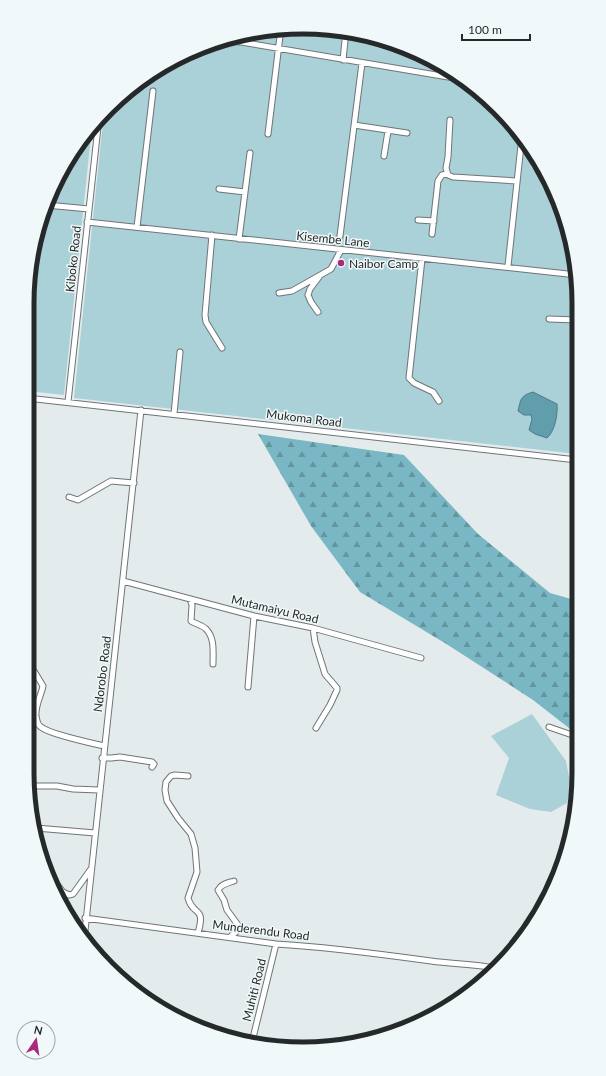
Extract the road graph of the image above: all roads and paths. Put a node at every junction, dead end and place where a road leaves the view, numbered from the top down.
1 (280, 35) edge
2 (345, 37) edge
3 (239, 42) edge
4 (278, 49) junction
5 (343, 60) junction
6 (362, 63) junction
7 (444, 74) edge
8 (153, 91) dead end
9 (450, 120) dead end
10 (354, 126) junction
11 (388, 131) junction
12 (95, 133) edge
13 (407, 133) dead end
14 (268, 134) dead end
15 (521, 146) edge
16 (250, 153) dead end
17 (384, 156) dead end
18 (447, 174) junction
19 (517, 181) junction
20 (219, 189) dead end
21 (245, 192) junction
22 (52, 206) edge
23 (89, 209) junction
24 (418, 220) dead end
25 (434, 221) junction
26 (87, 222) junction
27 (137, 227) junction
28 (432, 234) dead end
29 (212, 235) junction
30 (340, 236) dead end
31 (239, 239) junction
32 (341, 250) junction
33 (422, 259) junction
34 (508, 266) junction
35 (570, 274) edge
36 (321, 275) junction
37 (279, 293) dead end
38 (318, 312) dead end
39 (548, 319) dead end
40 (572, 320) edge
41 (222, 348) dead end
42 (180, 352) dead end
43 (34, 399) edge
44 (439, 400) dead end
45 (68, 402) junction
46 (141, 410) junction
47 (174, 414) junction
48 (572, 459) edge
49 (134, 483) junction
50 (69, 497) dead end
51 (123, 581) junction
52 (190, 599) junction
53 (254, 616) junction
54 (313, 628) junction
55 (421, 658) dead end
56 (213, 664) dead end
57 (34, 671) dead end
58 (248, 687) dead end
59 (549, 727) dead end
60 (316, 728) dead end
61 (572, 735) edge
62 (104, 746) junction
63 (102, 758) junction
64 (152, 767) dead end
65 (188, 776) dead end
66 (35, 786) edge
67 (99, 790) junction
68 (40, 828) edge
69 (95, 833) junction
70 (92, 868) junction
71 (234, 881) dead end
72 (60, 888) edge
73 (85, 918) junction
74 (84, 929) edge
75 (198, 933) junction
76 (230, 937) junction
77 (276, 944) junction
78 (489, 967) edge
79 (253, 1037) edge

1 - 4 street
2 - 5 street
3 - 4 street
4 - 5 street
4 - 14 street
5 - 6 street
6 - 7 street
6 - 10 street
8 - 27 street
9 - 18 street
10 - 11 street
10 - 30 street
11 - 13 street
11 - 17 street
12 - 23 street, Kiboko Road
15 - 19 street
16 - 21 street
18 - 19 street
18 - 25 street
19 - 34 street
20 - 21 street
21 - 31 street
22 - 23 street
23 - 26 street, Kiboko Road
24 - 25 street
25 - 28 street
26 - 27 street, Kisembe Lane
26 - 45 street, Kiboko Road
27 - 29 street, Kisembe Lane
29 - 31 street, Kisembe Lane
29 - 41 street
31 - 32 street, Kisembe Lane
32 - 33 street, Kisembe Lane
32 - 36 street
33 - 34 street, Kisembe Lane
33 - 44 street
34 - 35 street, Kisembe Lane
36 - 37 street
36 - 38 street
39 - 40 street
42 - 47 street
43 - 45 street, Mukoma Road
45 - 46 street, Mukoma Road
46 - 47 street, Mukoma Road
46 - 49 street, Ndorobo Road
47 - 48 street, Mukoma Road
49 - 50 street
49 - 51 street, Ndorobo Road
51 - 52 street, Mutamaiyu Road
51 - 62 street, Ndorobo Road
52 - 53 street, Mutamaiyu Road
52 - 56 street
53 - 54 street, Mutamaiyu Road
53 - 58 street
54 - 55 street, Mutamaiyu Road
54 - 60 street
57 - 62 street
59 - 61 street
62 - 63 street, Ndorobo Road
63 - 64 street
63 - 67 street, Ndorobo Road
65 - 75 street
66 - 67 street
67 - 69 street, Ndorobo Road
68 - 69 street
69 - 70 street, Ndorobo Road
70 - 72 street
70 - 73 street, Ndorobo Road
71 - 76 street
73 - 74 street, Ndorobo Road
73 - 75 street, Munderendu Road
75 - 76 street, Munderendu Road
76 - 77 street, Munderendu Road
77 - 78 street, Munderendu Road
77 - 79 street, Muhiti Road

